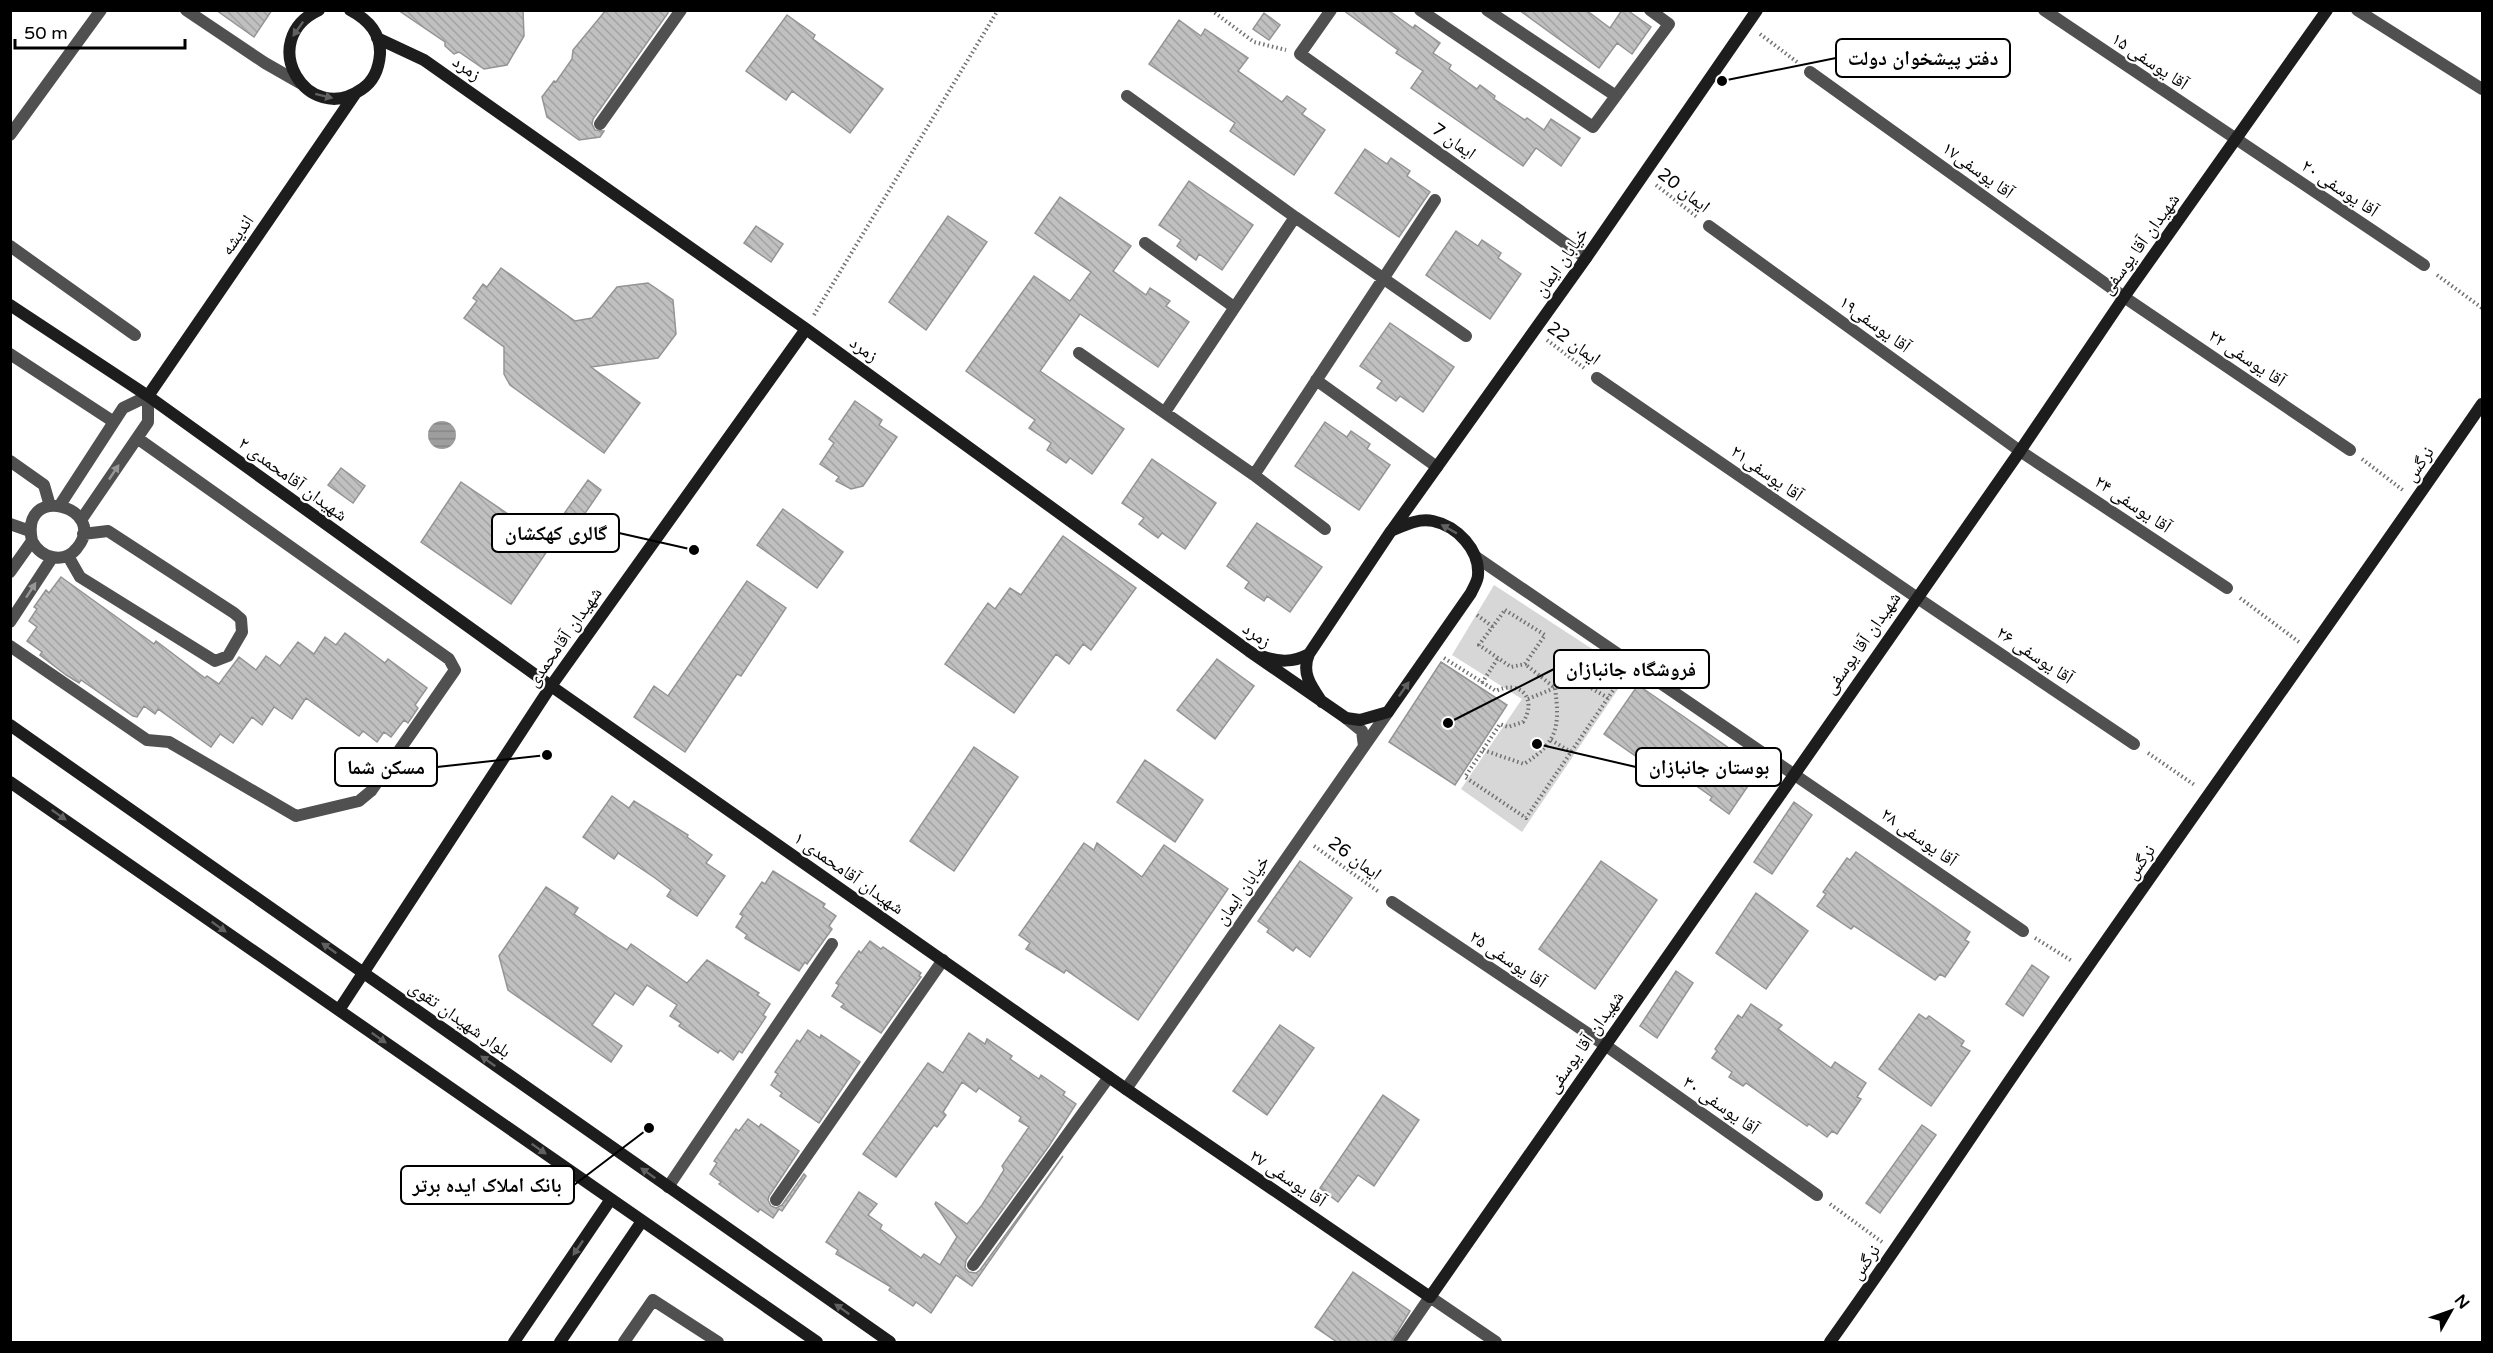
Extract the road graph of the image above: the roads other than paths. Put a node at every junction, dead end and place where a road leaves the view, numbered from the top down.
1 (101, 10) edge
2 (186, 10) edge
3 (319, 10) edge
4 (350, 10) edge
5 (681, 10) edge
6 (1331, 10) edge
7 (1420, 10) edge
8 (1487, 10) edge
9 (1650, 10) edge
10 (1757, 10) edge
11 (2044, 10) edge
12 (2327, 10) edge
13 (2357, 10) edge
14 (377, 38) junction
15 (1810, 72) road end
16 (300, 83) junction
17 (2482, 89) edge
18 (355, 94) junction
19 (1127, 96) dead end
20 (1616, 96) junction
21 (600, 124) dead end
22 (10, 135) edge
23 (2236, 141) junction
24 (1435, 200) dead end
25 (1295, 217) junction
26 (1709, 226) road end
27 (1145, 243) dead end
28 (10, 246) edge
29 (1586, 258) junction
30 (2424, 265) road end
31 (1382, 279) junction
32 (2124, 297) junction
33 (10, 305) edge
34 (1234, 307) junction
35 (806, 329) junction
36 (135, 335) dead end
37 (1466, 336) dead end
38 (1079, 353) dead end
39 (10, 354) edge
40 (1597, 378) road end
41 (1316, 380) junction
42 (148, 396) junction
43 (2482, 404) edge
44 (1165, 412) junction
45 (114, 422) junction
46 (137, 438) junction
47 (2350, 450) road end
48 (2020, 451) junction
49 (10, 461) edge
50 (1437, 467) junction
51 (1254, 475) junction
52 (55, 505) junction
53 (81, 520) junction
54 (10, 524) edge
55 (1325, 529) dead end
56 (1391, 531) junction
57 (83, 534) junction
58 (31, 536) junction
59 (68, 556) junction
60 (1476, 557) junction
61 (52, 558) junction
62 (10, 572) edge
63 (2227, 588) road end
64 (1916, 597) junction
65 (10, 622) edge
66 (10, 646) edge
67 (1249, 651) junction
68 (1309, 654) junction
69 (551, 686) junction
70 (1322, 702) junction
71 (1388, 712) junction
72 (1346, 718) junction
73 (10, 725) edge
74 (2134, 744) road end
75 (1364, 746) junction
76 (1794, 772) junction
77 (10, 782) edge
78 (1392, 902) road end
79 (2023, 931) road end
80 (832, 944) dead end
81 (943, 960) junction
82 (364, 973) junction
83 (339, 1010) junction
84 (1605, 1045) junction
85 (1109, 1077) junction
86 (1126, 1089) junction
87 (668, 1187) junction
88 (1817, 1195) road end
89 (610, 1199) junction
90 (776, 1200) dead end
91 (642, 1221) junction
92 (973, 1265) dead end
93 (1430, 1297) junction
94 (514, 1342) edge
95 (560, 1342) edge
96 (624, 1342) edge
97 (718, 1342) edge
98 (817, 1342) edge
99 (890, 1342) edge
100 (1399, 1342) edge
101 (1496, 1342) edge
102 (1830, 1342) edge

1 - 22 street
2 - 16 street
3 -> 16 street
4 - 14 street
5 - 21 street
6 - 29 street, ایمان 7
7 - 20 street
8 - 20 street
9 - 20 street
10 - 29 street, خیابان ایمان
11 - 23 street, آقا یوسفی ۱۵
12 - 23 street, شهیدان آقا یوسفی
13 - 17 street
14 - 18 street, انديشه
14 - 35 street, زمرد
15 - 32 street, آقا یوسفی۱۷
16 -> 18 street
18 - 42 street, انديشه
19 - 25 street
23 - 30 street, آقا یوسفی ۲۰
23 - 32 street, شهیدان آقا یوسفی
24 - 31 street
25 - 31 street
25 - 34 street
26 - 48 street, آقا یوسفی۱۹
27 - 34 street
28 - 36 street
29 - 50 street, خیابان ایمان
31 - 37 street
31 - 41 street
32 - 47 street, آقا یوسفی ۲۲
32 - 48 street, شهیدان آقا یوسفی
33 - 42 street, شهیدان آقامحمدی ۲
34 - 44 street
35 - 67 street, زمرد
35 - 69 street, شهیدان آقامحمدی
38 - 44 street
39 - 45 street
40 - 64 street, آقا یوسفی۲۱
41 - 50 street
41 - 51 street
42 - 45 street
42 - 46 street
42 - 69 street, شهیدان آقامحمدی ۲
43 - 102 street, نرگس
44 - 51 street
45 - 52 street
53 -> 46 street
46 - 66 street
48 - 63 street, آقا یوسفی ۲۴
48 - 64 street, شهیدان آقا یوسفی
49 - 52 street
50 - 56 street, خیابان ایمان
51 - 55 street
52 - 53 street
52 - 58 street
53 - 57 street
54 - 58 street
60 -> 56 street
56 - 68 street, خیابان ایمان
57 - 59 street
57 - 59 street
58 - 61 street
58 - 62 street
59 - 61 street
71 -> 60 street
60 - 76 street, آقا یوسفی ۲۸
65 -> 61 street
64 - 74 street, آقا یوسفی ۲۶
64 - 76 street, شهیدان آقا یوسفی
67 - 68 street
67 - 70 street, زمرد
68 - 70 street
69 - 81 street, شهیدان آقامحمدی ۱
69 - 82 street, شهیدان آقامحمدی
70 - 72 street, زمرد
71 - 72 street
71 - 75 street, خیابان ایمان
72 - 75 street
82 -> 73 street, بلوار شهیدان تقوی
75 - 86 street, خیابان ایمان
76 - 79 street, آقا یوسفی ۲۸
76 - 84 street, شهیدان آقا یوسفی
77 -> 83 street
78 - 84 street, آقا یوسفی ۲۵
80 - 87 street
81 - 85 street, شهیدان آقامحمدی ۱
81 - 90 street
82 - 83 street, شهیدان آقامحمدی
87 -> 82 street, بلوار شهیدان تقوی
83 -> 89 street
84 - 88 street, آقا یوسفی ۳۰
84 - 93 street, شهیدان آقا یوسفی
85 - 86 street, شهیدان آقامحمدی ۱
85 - 92 street
86 - 93 street, آقا یوسفی ۲۷
99 -> 87 street, بلوار شهیدان تقوی
89 - 91 street
89 -> 94 street
91 - 95 street
91 - 98 street
93 - 100 street
93 - 101 street
96 - 97 street

